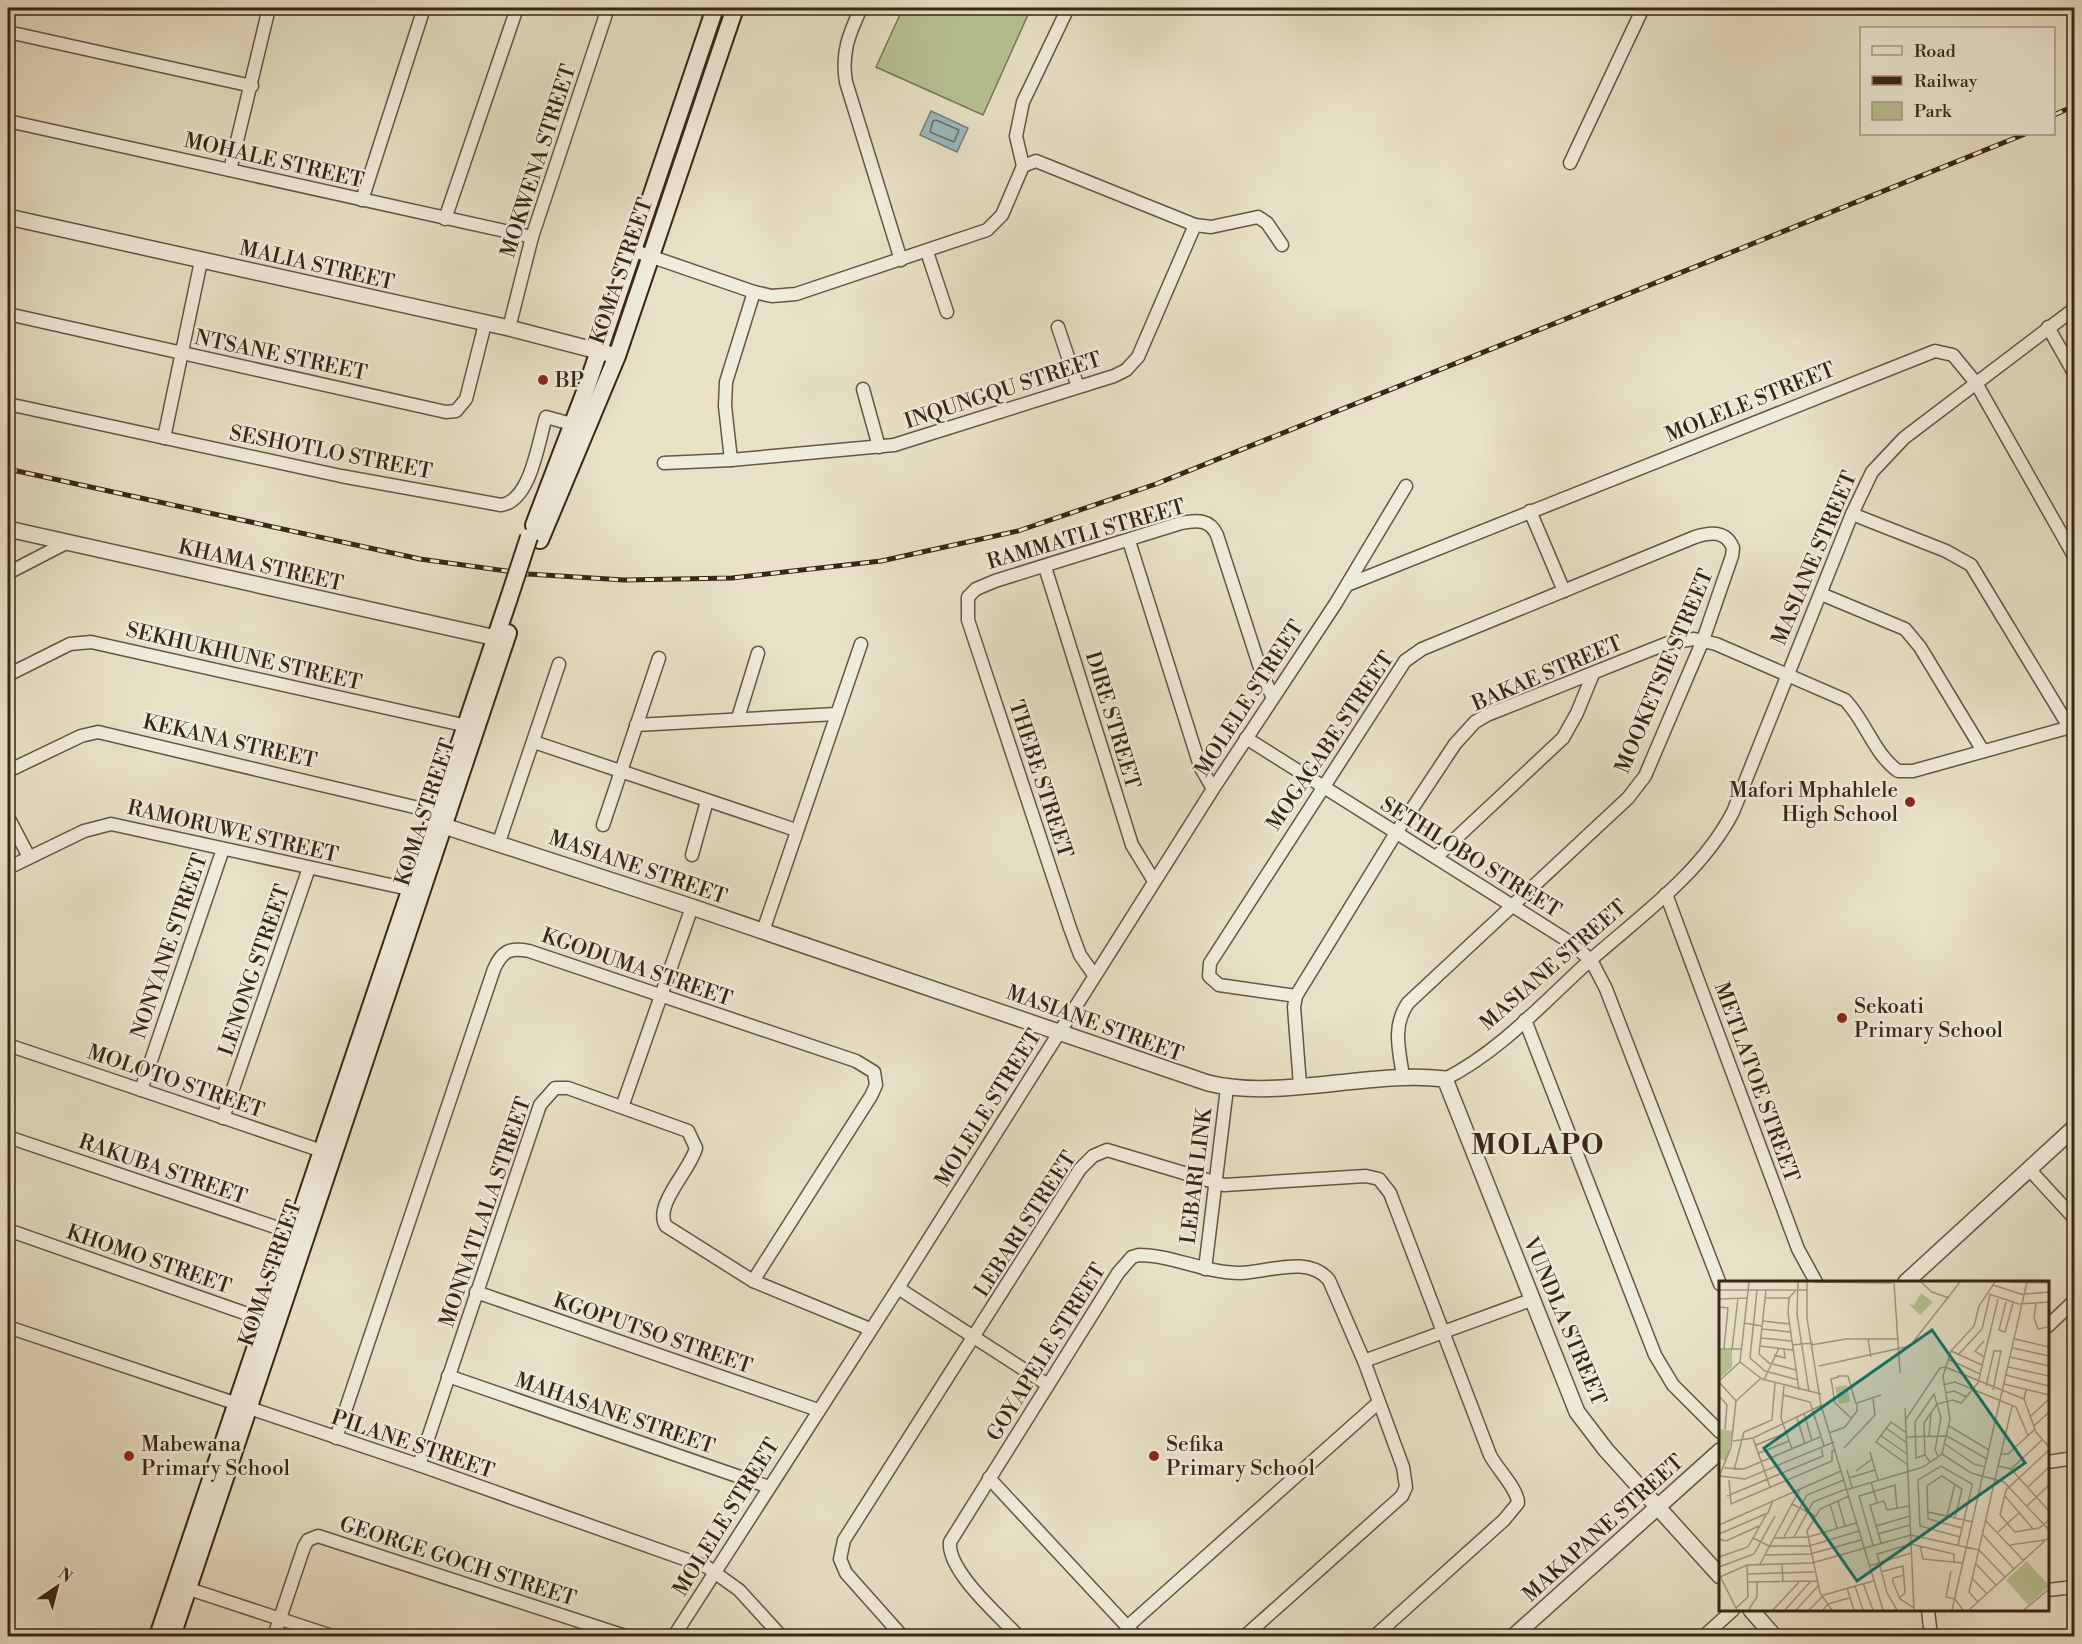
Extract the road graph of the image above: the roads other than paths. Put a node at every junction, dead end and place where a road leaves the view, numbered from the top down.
1 (269, 8) edge
2 (424, 8) edge
3 (518, 8) edge
4 (608, 8) edge
5 (715, 8) edge
6 (735, 8) edge
7 (861, 8) edge
8 (1068, 8) edge
9 (1643, 8) edge
10 (8, 32) edge
11 (252, 86) junction
12 (8, 121) edge
13 (1570, 163) dead end
14 (1023, 165) junction
15 (230, 170) junction
16 (362, 200) junction
17 (8, 217) edge
18 (445, 219) junction
19 (1196, 225) junction
20 (531, 237) junction
21 (1282, 245) dead end
22 (632, 250) junction
23 (927, 252) junction
24 (650, 256) junction
25 (901, 260) junction
26 (201, 261) junction
27 (754, 292) junction
28 (2074, 309) edge
29 (947, 312) dead end
30 (8, 314) edge
31 (485, 324) junction
32 (1058, 327) dead end
33 (2048, 327) junction
34 (509, 328) junction
35 (599, 350) junction
36 (181, 353) junction
37 (617, 356) junction
38 (2074, 373) edge
39 (1976, 383) junction
40 (1078, 387) junction
41 (863, 389) dead end
42 (8, 404) edge
43 (580, 426) junction
44 (164, 438) junction
45 (879, 447) junction
46 (731, 460) junction
47 (664, 463) dead end
48 (1406, 486) dead end
49 (1530, 511) junction
50 (1852, 514) junction
51 (8, 529) edge
52 (1129, 541) junction
53 (1731, 542) joint
54 (66, 543) junction
55 (2074, 556) edge
56 (1045, 567) junction
57 (8, 573) edge
58 (1347, 585) junction
59 (1564, 591) junction
60 (972, 592) joint
61 (1821, 594) junction
62 (500, 639) junction
63 (1702, 640) junction
64 (861, 644) dead end
65 (758, 653) dead end
66 (659, 658) dead end
67 (559, 664) dead end
68 (1593, 674) junction
69 (8, 675) edge
70 (1787, 675) junction
71 (1272, 696) junction
72 (836, 714) junction
73 (738, 718) junction
74 (636, 725) junction
75 (471, 727) junction
76 (2073, 729) edge
77 (1246, 738) junction
78 (534, 742) junction
79 (1983, 751) junction
80 (8, 771) edge
81 (620, 772) junction
82 (1322, 787) junction
83 (1213, 789) junction
84 (707, 801) junction
85 (8, 817) edge
86 (441, 818) junction
87 (603, 825) dead end
88 (796, 830) junction
89 (1396, 833) junction
90 (499, 842) junction
91 (223, 849) junction
92 (692, 855) dead end
93 (29, 857) junction
94 (1436, 857) junction
95 (8, 868) edge
96 (309, 868) junction
97 (1154, 881) junction
98 (416, 891) junction
99 (1666, 894) junction
100 (1511, 905) junction
101 (692, 907) junction
102 (763, 931) junction
103 (1591, 960) junction
104 (1094, 975) junction
105 (659, 995) junction
106 (1296, 996) junction
107 (1525, 1020) junction
108 (1058, 1033) junction
109 (8, 1045) edge
110 (1403, 1076) junction
111 (1445, 1079) junction
112 (1300, 1085) junction
113 (1227, 1088) junction
114 (141, 1090) junction
115 (622, 1107) junction
116 (223, 1118) junction
117 (2074, 1128) edge
118 (8, 1137) edge
119 (327, 1153) junction
120 (2030, 1169) junction
121 (1214, 1184) junction
122 (2074, 1218) edge
123 (8, 1230) edge
124 (300, 1235) junction
125 (1205, 1269) junction
126 (753, 1281) junction
127 (1719, 1281) edge
128 (1815, 1281) edge
129 (1907, 1281) edge
130 (898, 1288) junction
131 (476, 1292) junction
132 (1531, 1300) junction
133 (2074, 1301) edge
134 (271, 1322) junction
135 (2049, 1325) edge
136 (8, 1327) edge
137 (870, 1329) junction
138 (1445, 1331) junction
139 (974, 1337) junction
140 (1364, 1361) junction
141 (448, 1376) junction
142 (1048, 1385) junction
143 (1378, 1403) junction
144 (242, 1407) junction
145 (818, 1410) junction
146 (1719, 1430) edge
147 (336, 1438) junction
148 (1719, 1452) edge
149 (2074, 1458) edge
150 (2049, 1462) edge
151 (419, 1465) junction
152 (989, 1478) junction
153 (769, 1487) junction
154 (1659, 1507) junction
155 (716, 1571) junction
156 (1719, 1575) edge
157 (182, 1586) junction
158 (2074, 1587) edge
159 (2049, 1590) edge
160 (1732, 1611) edge
161 (1752, 1611) edge
162 (1928, 1611) edge
163 (279, 1619) junction
164 (1131, 1632) edge
165 (158, 1636) edge
166 (172, 1636) edge
167 (274, 1636) edge
168 (332, 1636) edge
169 (625, 1636) edge
170 (674, 1636) edge
171 (781, 1636) edge
172 (902, 1636) edge
173 (1018, 1636) edge
174 (1245, 1636) edge
175 (1375, 1636) edge
176 (1514, 1636) edge
177 (1704, 1636) edge
178 (1774, 1636) edge
179 (1931, 1636) edge

1 - 11 street
2 - 16 street
3 - 18 street
4 - 20 street, MOKWENA STREET
5 - 22 main road, KOMA STREET
6 - 24 main road, KOMA STREET
7 - 25 street
8 - 14 street
9 - 13 street
10 - 11 street
11 - 15 street
12 - 15 street, MOHALE STREET
14 - 19 street
14 - 23 street
15 - 16 street, MOHALE STREET
16 - 18 street, MOHALE STREET
17 - 26 street, MALIA STREET
18 - 20 street, MOHALE STREET
19 - 21 street
19 - 40 street, INQUNGQU STREET
20 - 34 street, MOKWENA STREET
22 - 24 street
22 - 35 main road, KOMA STREET
23 - 25 street
23 - 29 street
24 - 27 street
24 - 37 main road, KOMA STREET
25 - 27 street
26 - 31 street, MALIA STREET
26 - 36 street
27 - 46 street
28 - 33 street, MASIANE STREET
30 - 36 street, NTSANE STREET
31 - 34 street, MALIA STREET
31 - 36 street, NTSANE STREET
32 - 40 street
33 - 38 street
33 - 39 street, MASIANE STREET
34 - 35 street, MALIA STREET
35 - 37 street, MALIA STREET
35 - 43 main road, KOMA STREET
36 - 44 street
37 - 43 main road, KOMA STREET
39 - 49 street, MOLELE STREET
39 - 50 street, MASIANE STREET
39 - 55 street, MOLELE STREET
40 - 45 street, INQUNGQU STREET
41 - 45 street
42 - 44 street, SESHOTLO STREET
43 - 44 street, SESHOTLO STREET
43 - 62 main road, KOMA STREET
45 - 46 street, INQUNGQU STREET
46 - 47 street, INQUNGQU STREET
48 - 58 street
49 - 58 street, MOLELE STREET
49 - 59 street
50 - 61 street, MASIANE STREET
50 - 76 street
51 - 54 street, KHAMA STREET
52 - 56 street, RAMMATLI STREET
52 - 71 street, RAMMATLI STREET
52 - 83 street
53 - 59 street, MOGAGABE STREET
53 - 63 street, MOOKETSIE STREET
54 - 57 street
54 - 62 street, KHAMA STREET
56 - 60 street, RAMMATLI STREET
56 - 97 street, DIRE STREET
58 - 71 street, MOLELE STREET
59 - 82 street, MOGAGABE STREET
60 - 104 street, THEBE STREET
61 - 70 street, MASIANE STREET
61 - 79 street
62 - 75 main road, KOMA STREET
63 - 68 street, BAKAE STREET
63 - 70 street, BAKAE STREET
63 - 100 street, MOOKETSIE STREET
64 - 72 street
65 - 73 street
66 - 74 street, MASIANE STREET
67 - 78 street
68 - 89 street, BAKAE STREET
68 - 94 street
69 - 75 street, SEKHUKHUNE STREET
70 - 79 street, BAKAE STREET
70 - 99 street, MASIANE STREET
71 - 77 street, MOLELE STREET
72 - 73 street
72 - 88 street
73 - 74 street
74 - 81 street, MASIANE STREET
75 - 86 main road, KOMA STREET
76 - 79 street
77 - 82 street, SETHLOBO STREET
77 - 83 street, MOLELE STREET
78 - 81 street
78 - 90 street
80 - 86 street, KEKANA STREET
81 - 84 street
81 - 87 street, MASIANE STREET
82 - 89 street, SETHLOBO STREET
82 - 106 street, MOGAGABE STREET
83 - 97 street, MOLELE STREET
84 - 88 street
84 - 92 street
85 - 93 street
86 - 90 street, MASIANE STREET
86 - 98 main road, KOMA STREET
88 - 102 street
89 - 94 street, SETHLOBO STREET
89 - 106 street, BAKAE STREET
90 - 101 street, MASIANE STREET
91 - 93 street, RAMORUWE STREET
91 - 96 street, RAMORUWE STREET
91 - 114 street, NONYANE STREET
93 - 95 street, RAMORUWE STREET
94 - 100 street, SETHLOBO STREET
96 - 98 street, RAMORUWE STREET
96 - 116 street, LENONG STREET
97 - 104 street, MOLELE STREET
98 - 119 main road, KOMA STREET
99 - 103 street, MASIANE STREET
99 - 128 street, METLATOE STREET
100 - 103 street, SETHLOBO STREET
100 - 110 street, MOOKETSIE STREET
101 - 102 street, MASIANE STREET
101 - 105 street
102 - 108 street, MASIANE STREET
103 - 107 street, MASIANE STREET
103 - 127 street, SETHLOBO STREET
104 - 108 street, MOLELE STREET
105 - 115 street
105 - 126 street, KGODUMA STREET
105 - 147 street, KGODUMA STREET
106 - 112 street
107 - 111 street, MASIANE STREET
107 - 146 street
108 - 113 street, MASIANE STREET
108 - 130 street, MOLELE STREET
109 - 114 street, MOLOTO STREET
110 - 111 street, MASIANE STREET
110 - 112 street, MASIANE STREET
111 - 132 street, VUNDLA STREET
112 - 113 street, MASIANE STREET
113 - 121 street, LEBARI LINK
114 - 116 street, MOLOTO STREET
115 - 126 street, MONNATLALA STREET
115 - 131 street, MONNATLALA STREET
116 - 119 street, MOLOTO STREET
117 - 120 street
118 - 124 street, RAKUBA STREET
119 - 124 main road, KOMA STREET
120 - 122 street
120 - 129 street
121 - 125 street, LEBARI LINK
121 - 138 street, LEBARI STREET
121 - 139 street, LEBARI STREET
123 - 134 street, KHOMO STREET
124 - 134 main road, KOMA STREET
125 - 140 street, GOYAPELE STREET
125 - 142 street, GOYAPELE STREET
126 - 137 street, MONNATLALA STREET
130 - 137 street, MOLELE STREET
130 - 139 street
131 - 141 street, MONNATLALA STREET
131 - 145 street, KGOPUTSO STREET
132 - 138 street
132 - 154 street, VUNDLA STREET
133 - 135 street
134 - 144 main road, KOMA STREET
136 - 144 street, PILANE STREET
137 - 145 street, MOLELE STREET
138 - 140 street
138 - 175 street
139 - 142 street
139 - 172 street, LEBARI STREET
140 - 143 street, GOYAPELE STREET
141 - 151 street, MONNATLALA STREET
141 - 153 street, MAHASANE STREET
142 - 152 street, GOYAPELE STREET
143 - 164 street
143 - 174 street, GOYAPELE STREET
144 - 147 street, PILANE STREET
144 - 157 main road, KOMA STREET
145 - 153 street, MOLELE STREET
147 - 151 street, PILANE STREET
148 - 154 street, MAKAPANE STREET
149 - 150 street
151 - 155 street, PILANE STREET
152 - 164 street
152 - 173 street, GOYAPELE STREET
153 - 155 street, MOLELE STREET
154 - 156 street, VUNDLA STREET
154 - 176 street, MAKAPANE STREET
155 - 170 street, MOLELE STREET
155 - 171 street, PILANE STREET
157 - 163 street
157 - 165 main road, KOMA STREET
157 - 166 main road, KOMA STREET
158 - 159 street
160 - 177 street
161 - 178 street
162 - 179 street
163 - 167 street, GEORGE GOCH STREET
163 - 168 street
163 - 169 street, GEORGE GOCH STREET

